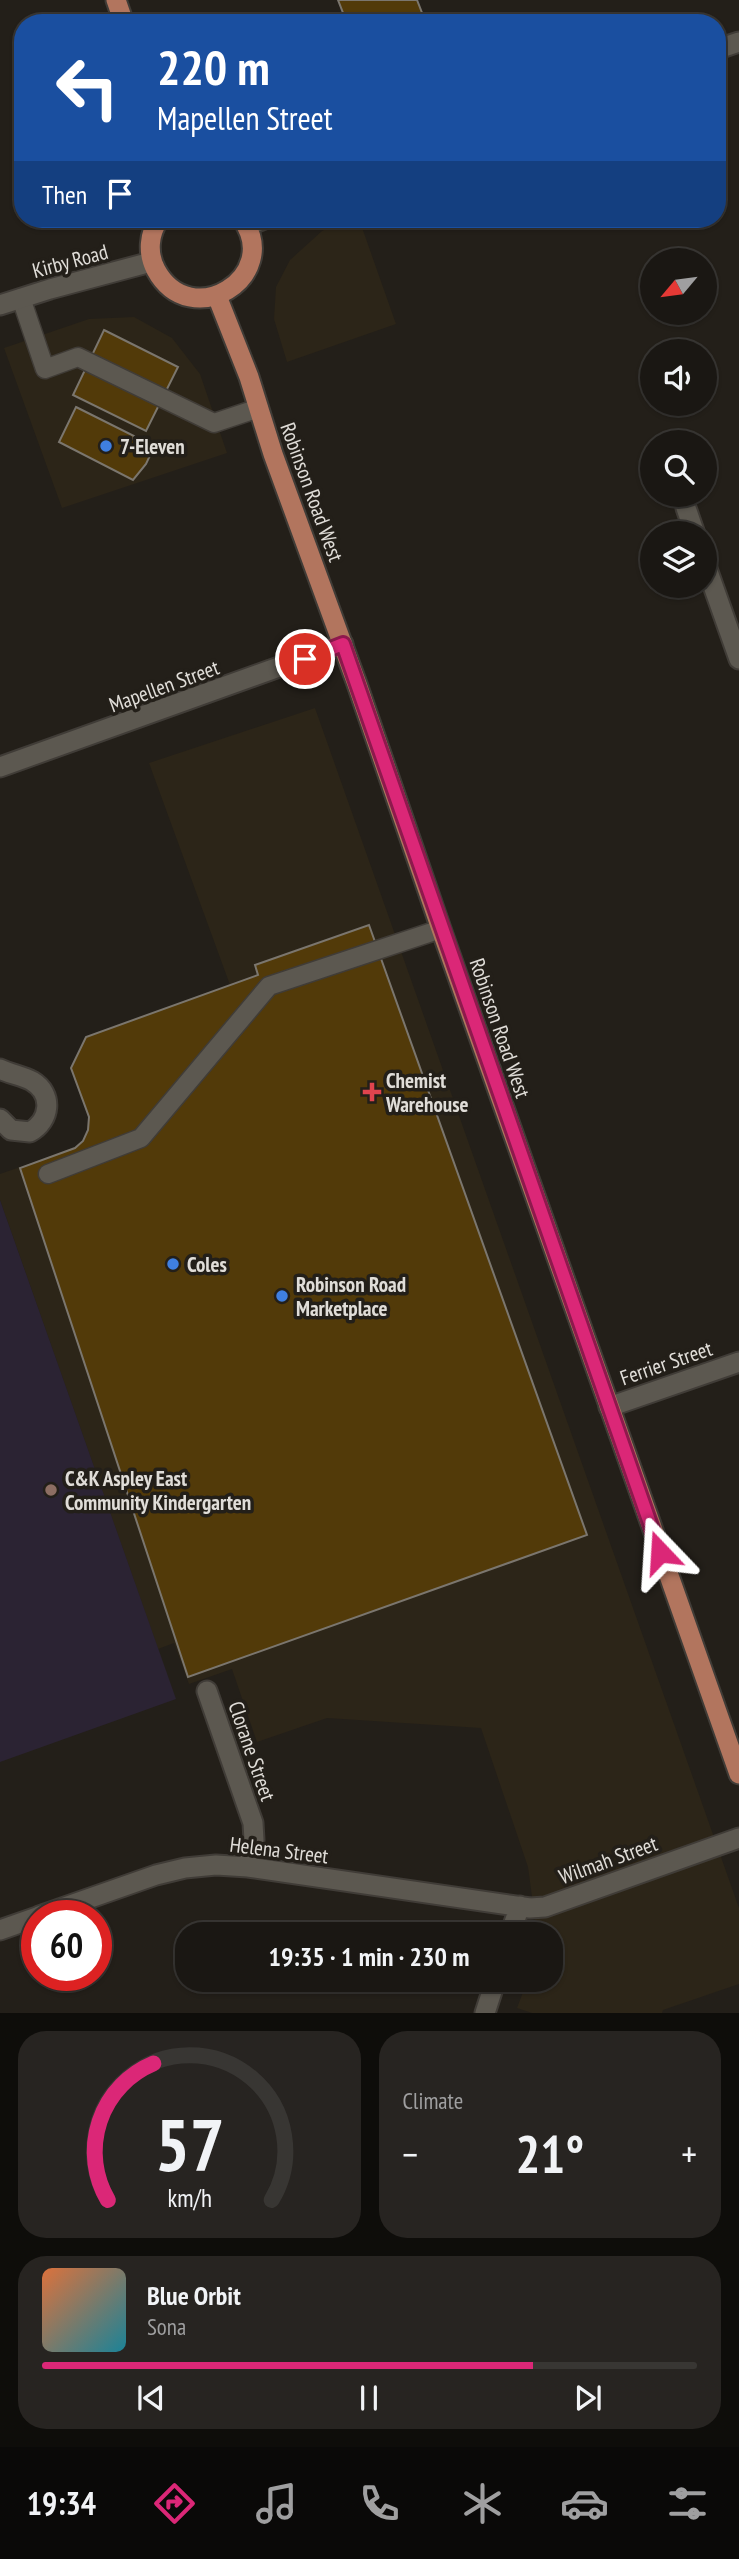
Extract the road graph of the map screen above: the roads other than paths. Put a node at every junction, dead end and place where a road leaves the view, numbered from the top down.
1 (153, 228) edge
2 (251, 228) edge
3 (152, 262) junction
4 (217, 296) junction
5 (21, 298) junction
6 (0, 305) edge
7 (259, 408) junction
8 (686, 508) dead end
9 (690, 521) edge
10 (717, 597) edge
11 (343, 644) junction
12 (739, 659) edge
13 (0, 767) edge
14 (441, 929) junction
15 (0, 1069) edge
16 (0, 1119) edge
17 (48, 1174) dead end
18 (739, 1362) edge
19 (608, 1407) junction
20 (207, 1691) dead end
21 (739, 1774) edge
22 (739, 1838) edge
23 (248, 1867) junction
24 (86, 1900) edge
25 (520, 1906) junction
26 (514, 1922) edge
27 (21, 1923) edge
28 (0, 1930) edge
29 (492, 1992) edge
30 (485, 2013) edge

1 - 3 main road
2 - 4 main road
3 - 4 main road
3 - 5 street, Kirby Road
4 - 7 main road, Robinson Road West
5 - 6 street, Kirby Road
5 - 7 lane
7 - 11 main road, Robinson Road West
8 - 9 street
10 - 12 street
11 - 13 street, Mapellen Street
11 - 14 main road, Robinson Road West
14 - 17 lane
14 - 19 main road, Robinson Road West
15 - 16 street
18 - 19 street, Ferrier Street
19 - 21 main road, Robinson Road West
20 - 23 street, Clorane Street
22 - 25 street, Wilmah Street
23 - 24 street, Helena Street
23 - 25 street, Helena Street
25 - 26 street
27 - 28 street, Helena Street
29 - 30 street

